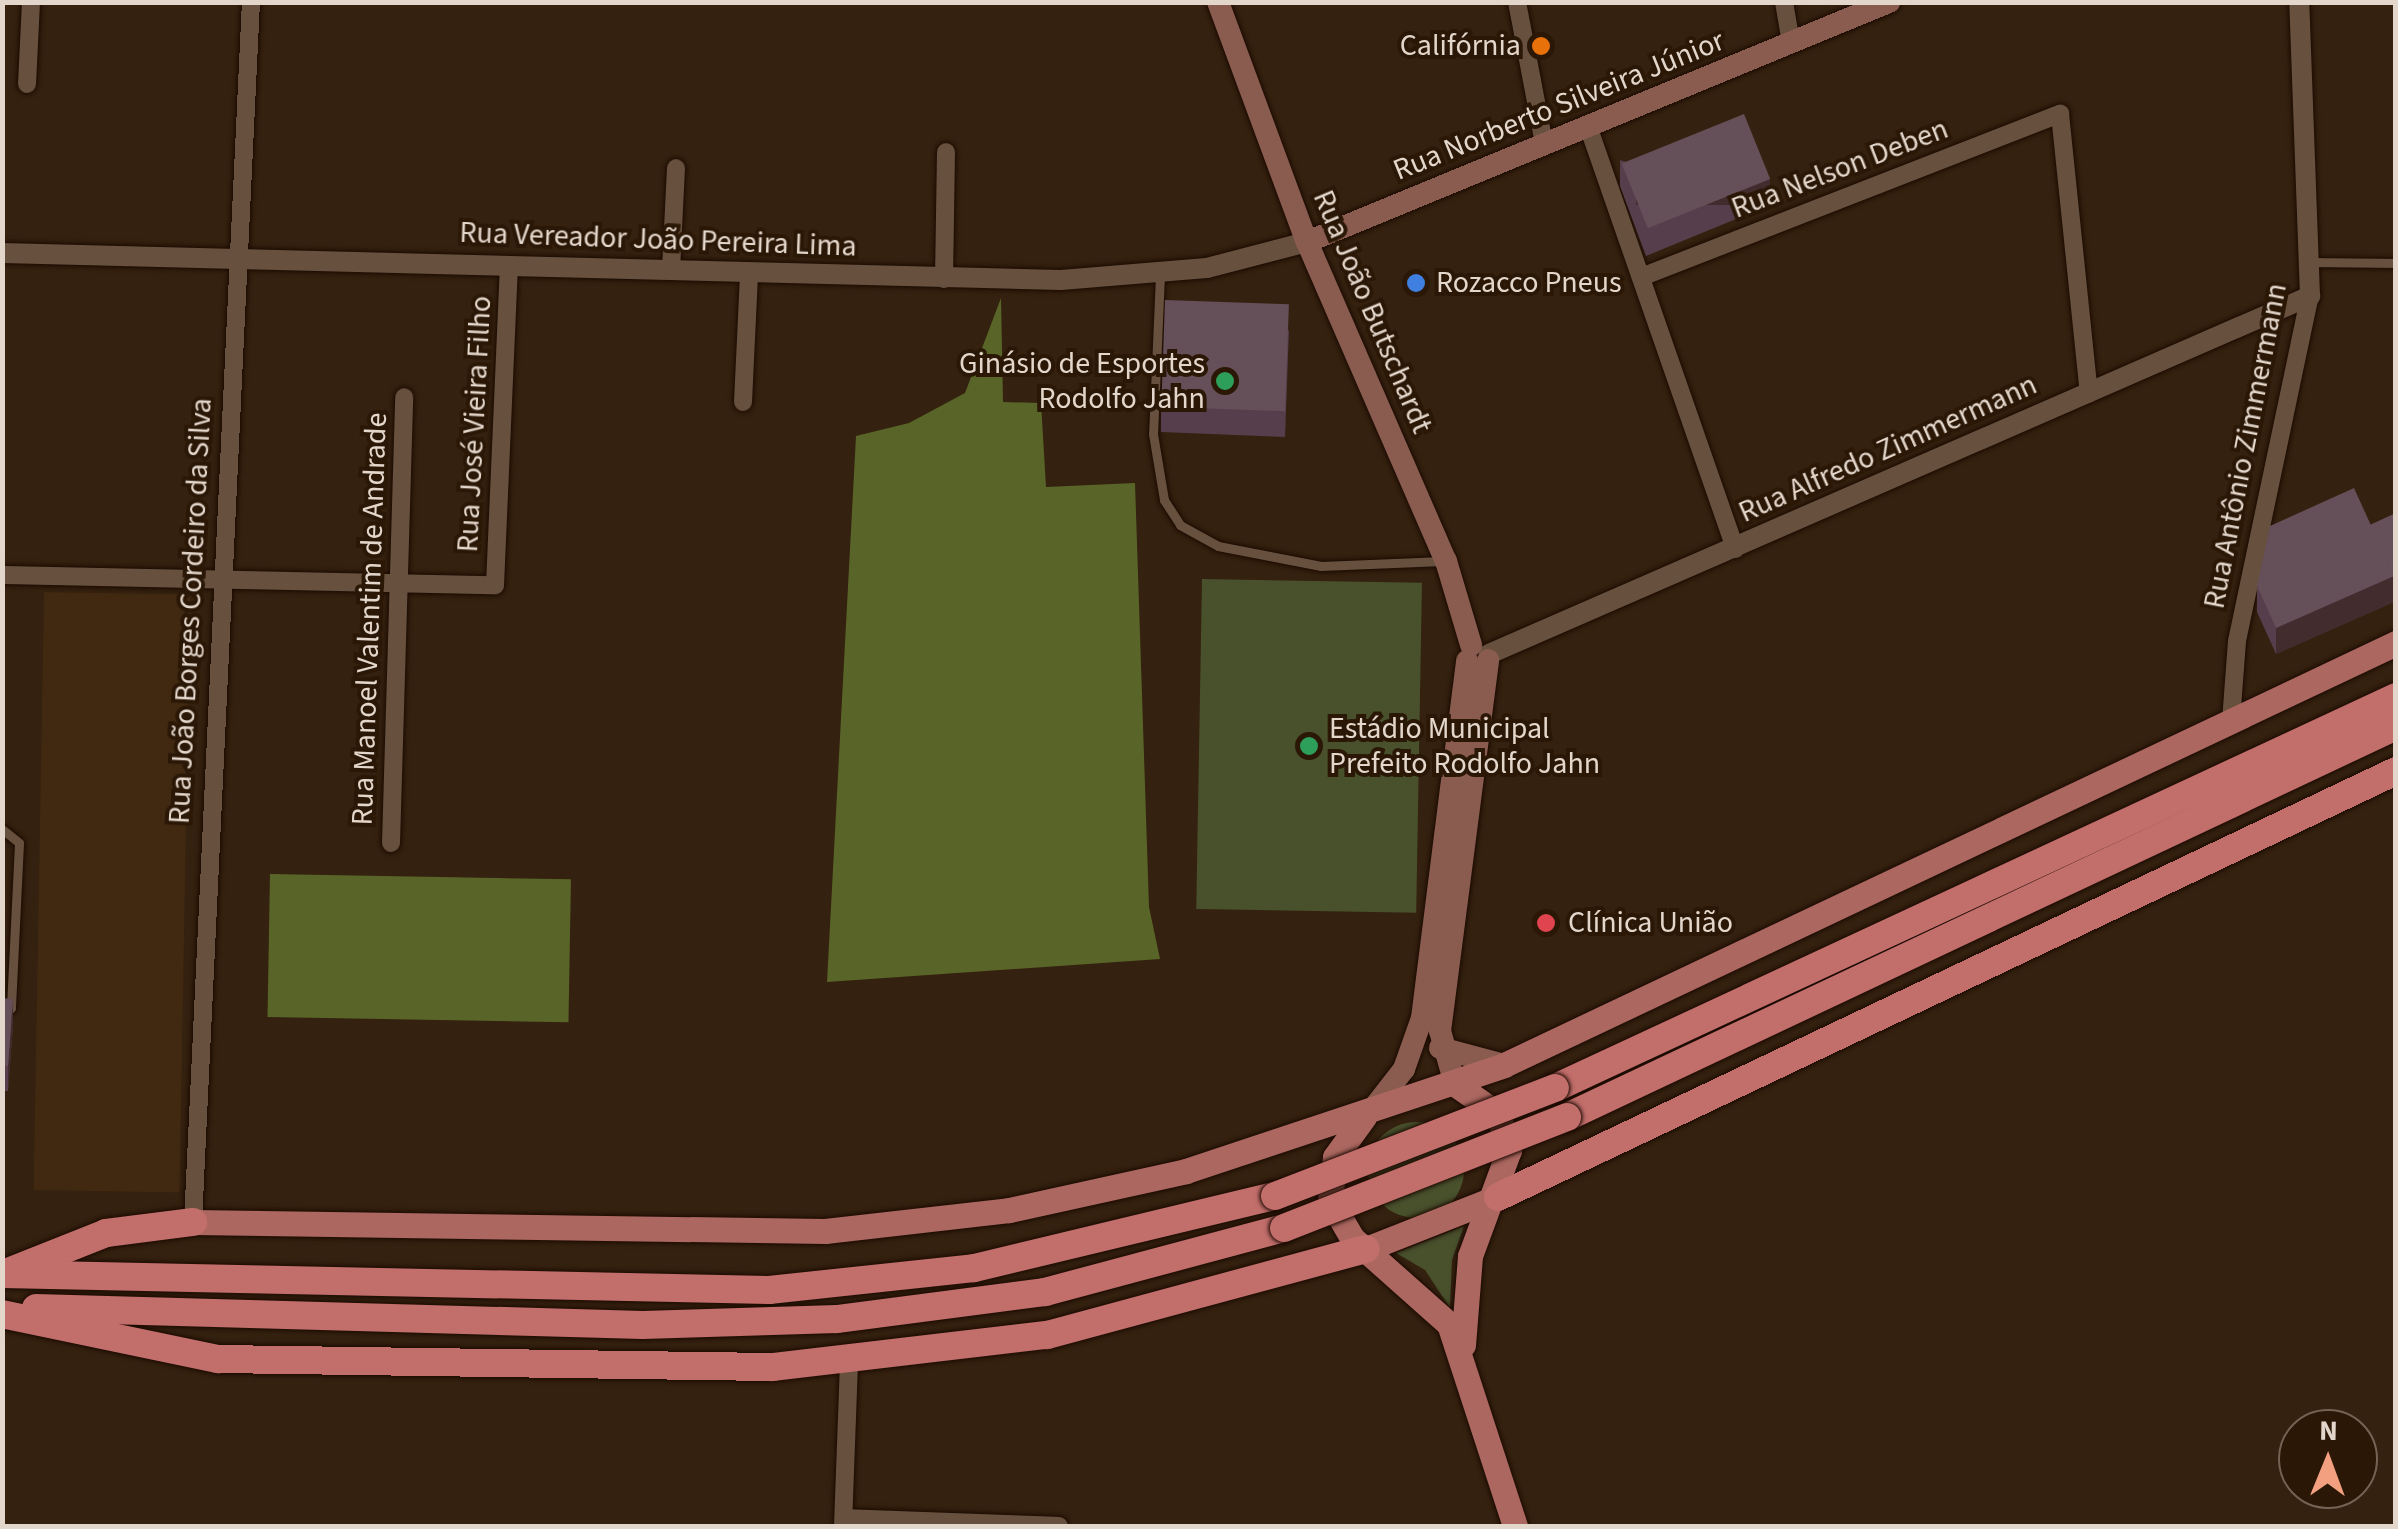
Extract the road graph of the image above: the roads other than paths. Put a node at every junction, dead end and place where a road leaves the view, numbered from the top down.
1 (31, 2) edge
2 (251, 2) edge
3 (1218, 2) edge
4 (1517, 2) edge
5 (1784, 2) edge
6 (1889, 2) edge
7 (2299, 2) edge
8 (1792, 43) junction
9 (27, 84) dead end
10 (1588, 126) junction
11 (1544, 144) junction
12 (946, 152) dead end
13 (676, 168) dead end
14 (1307, 242) junction
15 (2, 254) edge
16 (235, 260) junction
17 (2312, 262) junction
18 (2396, 263) edge
19 (509, 266) junction
20 (671, 270) junction
21 (749, 273) junction
22 (1160, 275) junction
23 (1640, 276) junction
24 (944, 279) junction
25 (2310, 296) junction
26 (2089, 394) junction
27 (404, 397) dead end
28 (743, 402) dead end
29 (1736, 549) junction
30 (1446, 561) junction
31 (2, 575) edge
32 (219, 580) junction
33 (399, 583) junction
34 (2396, 643) edge
35 (1479, 655) junction
36 (2396, 696) edge
37 (2231, 721) junction
38 (2396, 726) edge
39 (2396, 770) edge
40 (2, 828) edge
41 (391, 842) dead end
42 (2, 1013) edge
43 (1440, 1048) junction
44 (1504, 1064) junction
45 (1454, 1084) junction
46 (1364, 1117) junction
47 (1511, 1192) junction
48 (193, 1222) junction
49 (1366, 1248) junction
50 (1329, 1262) junction
51 (2, 1274) edge
52 (1415, 1285) junction
53 (2, 1310) edge
54 (1463, 1349) junction
55 (849, 1362) junction
56 (844, 1522) edge
57 (1055, 1526) edge
58 (1514, 1526) edge

1 - 9 street
2 - 16 street, Rua João Borges Cordeiro da Silva
3 - 14 main road, Rua João Butschardt
4 - 11 street
5 - 8 street
6 - 8 main road, Rua Norberto Silveira Júnior
7 - 17 street, Rua Antônio Zimmermann
8 - 10 main road, Rua Norberto Silveira Júnior
10 - 11 main road, Rua Norberto Silveira Júnior
10 - 23 street
11 - 14 main road, Rua Norberto Silveira Júnior
12 - 24 street
13 - 20 street
14 - 22 street, Rua Vereador João Pereira Lima
14 - 30 main road, Rua João Butschardt
15 - 16 street, Rua Vereador João Pereira Lima
16 - 19 street, Rua Vereador João Pereira Lima
16 - 32 street, Rua João Borges Cordeiro da Silva
17 - 18 lane
17 - 25 street, Rua Antônio Zimmermann
19 - 20 street, Rua Vereador João Pereira Lima
19 - 33 street, Rua José Vieira Filho
20 - 21 street, Rua Vereador João Pereira Lima
21 - 24 street, Rua Vereador João Pereira Lima
21 - 28 street
22 - 24 street, Rua Vereador João Pereira Lima
22 - 30 lane
23 - 26 street, Rua Nelson Deben
23 - 29 street
25 - 26 street, Rua Alfredo Zimmermann
25 - 37 street, Rua Antônio Zimmermann
26 - 29 street, Rua Alfredo Zimmermann
27 - 33 street, Rua Manoel Valentim de Andrade
29 - 35 street, Rua Alfredo Zimmermann
30 - 35 main road, Rua João Butschardt
31 - 32 street
32 - 33 street
32 - 48 street, Rua João Borges Cordeiro da Silva
33 - 41 street, Rua Manoel Valentim de Andrade
34 - 37 main road
35 - 43 main road, Rua João Butschardt
35 - 46 main road, Rua João Butschardt
36 - 51 highway, bridge
37 - 44 main road
38 - 53 highway, bridge
39 - 47 highway
40 - 42 lane
43 - 44 main road
43 - 45 main road, Rua João Butschardt
44 - 45 main road
45 - 46 main road
45 - 47 main road
46 - 48 main road
46 - 49 main road
47 - 49 main road
47 - 54 main road
48 - 51 highway
49 - 50 highway
49 - 52 main road
50 - 52 main road
50 - 55 highway
52 - 54 main road
53 - 55 highway
54 - 58 main road
55 - 56 street
56 - 57 street

